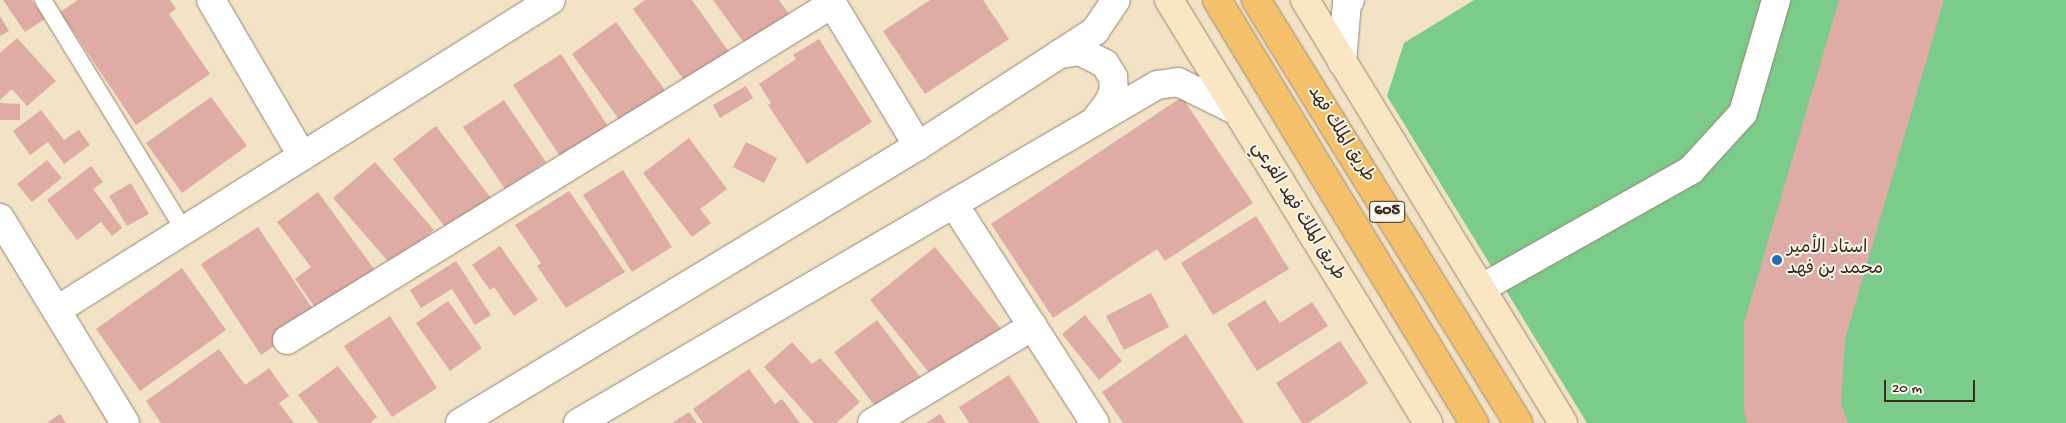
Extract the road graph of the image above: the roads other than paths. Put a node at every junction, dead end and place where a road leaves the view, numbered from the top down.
1 (44, 0) edge
2 (211, 0) edge
3 (551, 0) edge
4 (1116, 0) edge
5 (1169, 0) edge
6 (1216, 0) edge
7 (1256, 0) edge
8 (1305, 0) edge
9 (1350, 0) edge
10 (1776, 0) edge
11 (831, 2) edge
12 (1059, 54) junction
13 (1342, 62) junction
14 (1233, 109) junction
15 (1097, 118) junction
16 (918, 146) junction
17 (302, 156) junction
18 (955, 206) junction
19 (0, 218) edge
20 (184, 230) junction
21 (1482, 288) junction
22 (57, 310) junction
23 (1032, 326) junction
24 (287, 340) dead end
25 (125, 423) edge
26 (460, 423) edge
27 (578, 423) edge
28 (872, 423) edge
29 (1095, 423) edge
30 (1428, 423) edge
31 (1474, 423) edge
32 (1518, 423) edge
33 (1563, 423) edge

1 - 20 lane
2 - 17 street
3 - 17 street
4 - 12 street
5 - 14 main road, طريق الملك فهد الفرعي
6 - 31 highway, طريق الملك فهد / 605
7 - 32 highway, طريق الملك فهد / 605
8 - 13 main road
9 - 13 street
10 - 21 street
11 - 16 street
11 - 24 street
12 - 15 street
12 - 16 street
13 - 21 main road
14 - 15 street
14 - 30 main road, طريق الملك فهد الفرعي
15 - 18 street
16 - 26 street
17 - 20 street
18 - 23 street
18 - 27 street
19 - 22 street
20 - 22 street
21 - 33 main road
22 - 25 street
23 - 28 street
23 - 29 street

